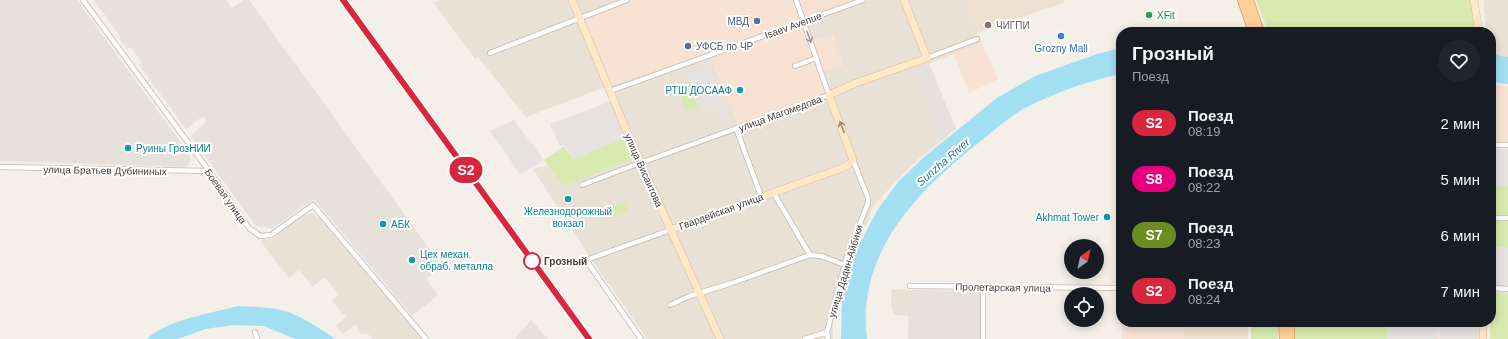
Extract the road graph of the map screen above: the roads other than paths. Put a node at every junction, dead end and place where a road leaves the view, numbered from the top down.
1 (83, 0) edge
2 (572, 0) edge
3 (627, 0) edge
4 (796, 0) edge
5 (863, 0) edge
6 (904, 0) edge
7 (1242, 0) edge
8 (1249, 0) edge
9 (1474, 0) edge
10 (580, 18) junction
11 (803, 22) junction
12 (1254, 27) edge
13 (1255, 27) edge
14 (1478, 27) edge
15 (977, 39) dead end
16 (490, 53) dead end
17 (816, 58) junction
18 (926, 58) junction
19 (795, 66) dead end
20 (610, 92) junction
21 (829, 95) junction
22 (736, 128) junction
23 (1496, 145) edge
24 (1508, 145) edge
25 (853, 160) junction
26 (641, 163) junction
27 (0, 167) edge
28 (209, 172) junction
29 (582, 185) dead end
30 (773, 192) junction
31 (761, 196) junction
32 (1496, 218) edge
33 (1508, 218) edge
34 (670, 230) junction
35 (810, 255) junction
36 (845, 265) junction
37 (910, 286) dead end
38 (983, 287) junction
39 (1116, 288) edge
40 (1496, 288) edge
41 (1508, 289) edge
42 (699, 293) junction
43 (670, 305) dead end
44 (1283, 327) edge
45 (1290, 327) edge
46 (1483, 327) edge
47 (255, 332) dead end
48 (827, 332) junction
49 (257, 339) edge
50 (426, 339) edge
51 (641, 339) edge
52 (720, 339) edge
53 (805, 339) edge
54 (828, 339) edge
55 (983, 339) edge
56 (1284, 339) edge
57 (1290, 339) edge
58 (1483, 339) edge

1 - 28 street, Боевая улица
2 - 10 street, улица Висаитова
3 - 10 street
4 - 11 street, улица Дадин-Айбики
5 - 11 street, Isaev Avenue
6 - 18 street
7 - 12 main road
8 - 13 main road
9 - 14 street
10 - 16 street
10 - 20 street, улица Висаитова
11 -> 17 street, улица Дадин-Айбики
11 - 20 street, Isaev Avenue
15 - 18 street, улица Магомедова
17 - 19 street
17 - 21 street, улица Дадин-Айбики
18 - 21 street, улица Магомедова
20 - 26 street, улица Висаитова
21 - 22 street, улица Магомедова
25 -> 21 street, улица Дадин-Айбики
22 - 26 street, улица Магомедова
22 - 31 street
23 - 24 street
25 - 30 street, Гвардейская улица
25 - 36 street, улица Дадин-Айбики
26 - 29 street, улица Магомедова
26 - 34 street, улица Висаитова
27 - 28 street, улица Братьев Дубининых
28 - 50 street, Боевая улица
30 - 31 street, Гвардейская улица
30 - 35 street
31 - 34 street, Гвардейская улица
32 - 33 street
34 - 42 street, улица Висаитова
34 - 51 street, Гвардейская улица
35 - 36 street
35 - 42 street
36 - 48 street, улица Дадин-Айбики
37 - 38 street, Пролетарская улица
38 - 39 street, Пролетарская улица
38 - 55 street
40 - 41 street
42 - 43 street
42 - 52 street, улица Висаитова
44 - 56 main road
45 - 57 main road
46 - 58 street
47 - 49 street
48 - 53 street
48 - 54 street, улица Дадин-Айбики

